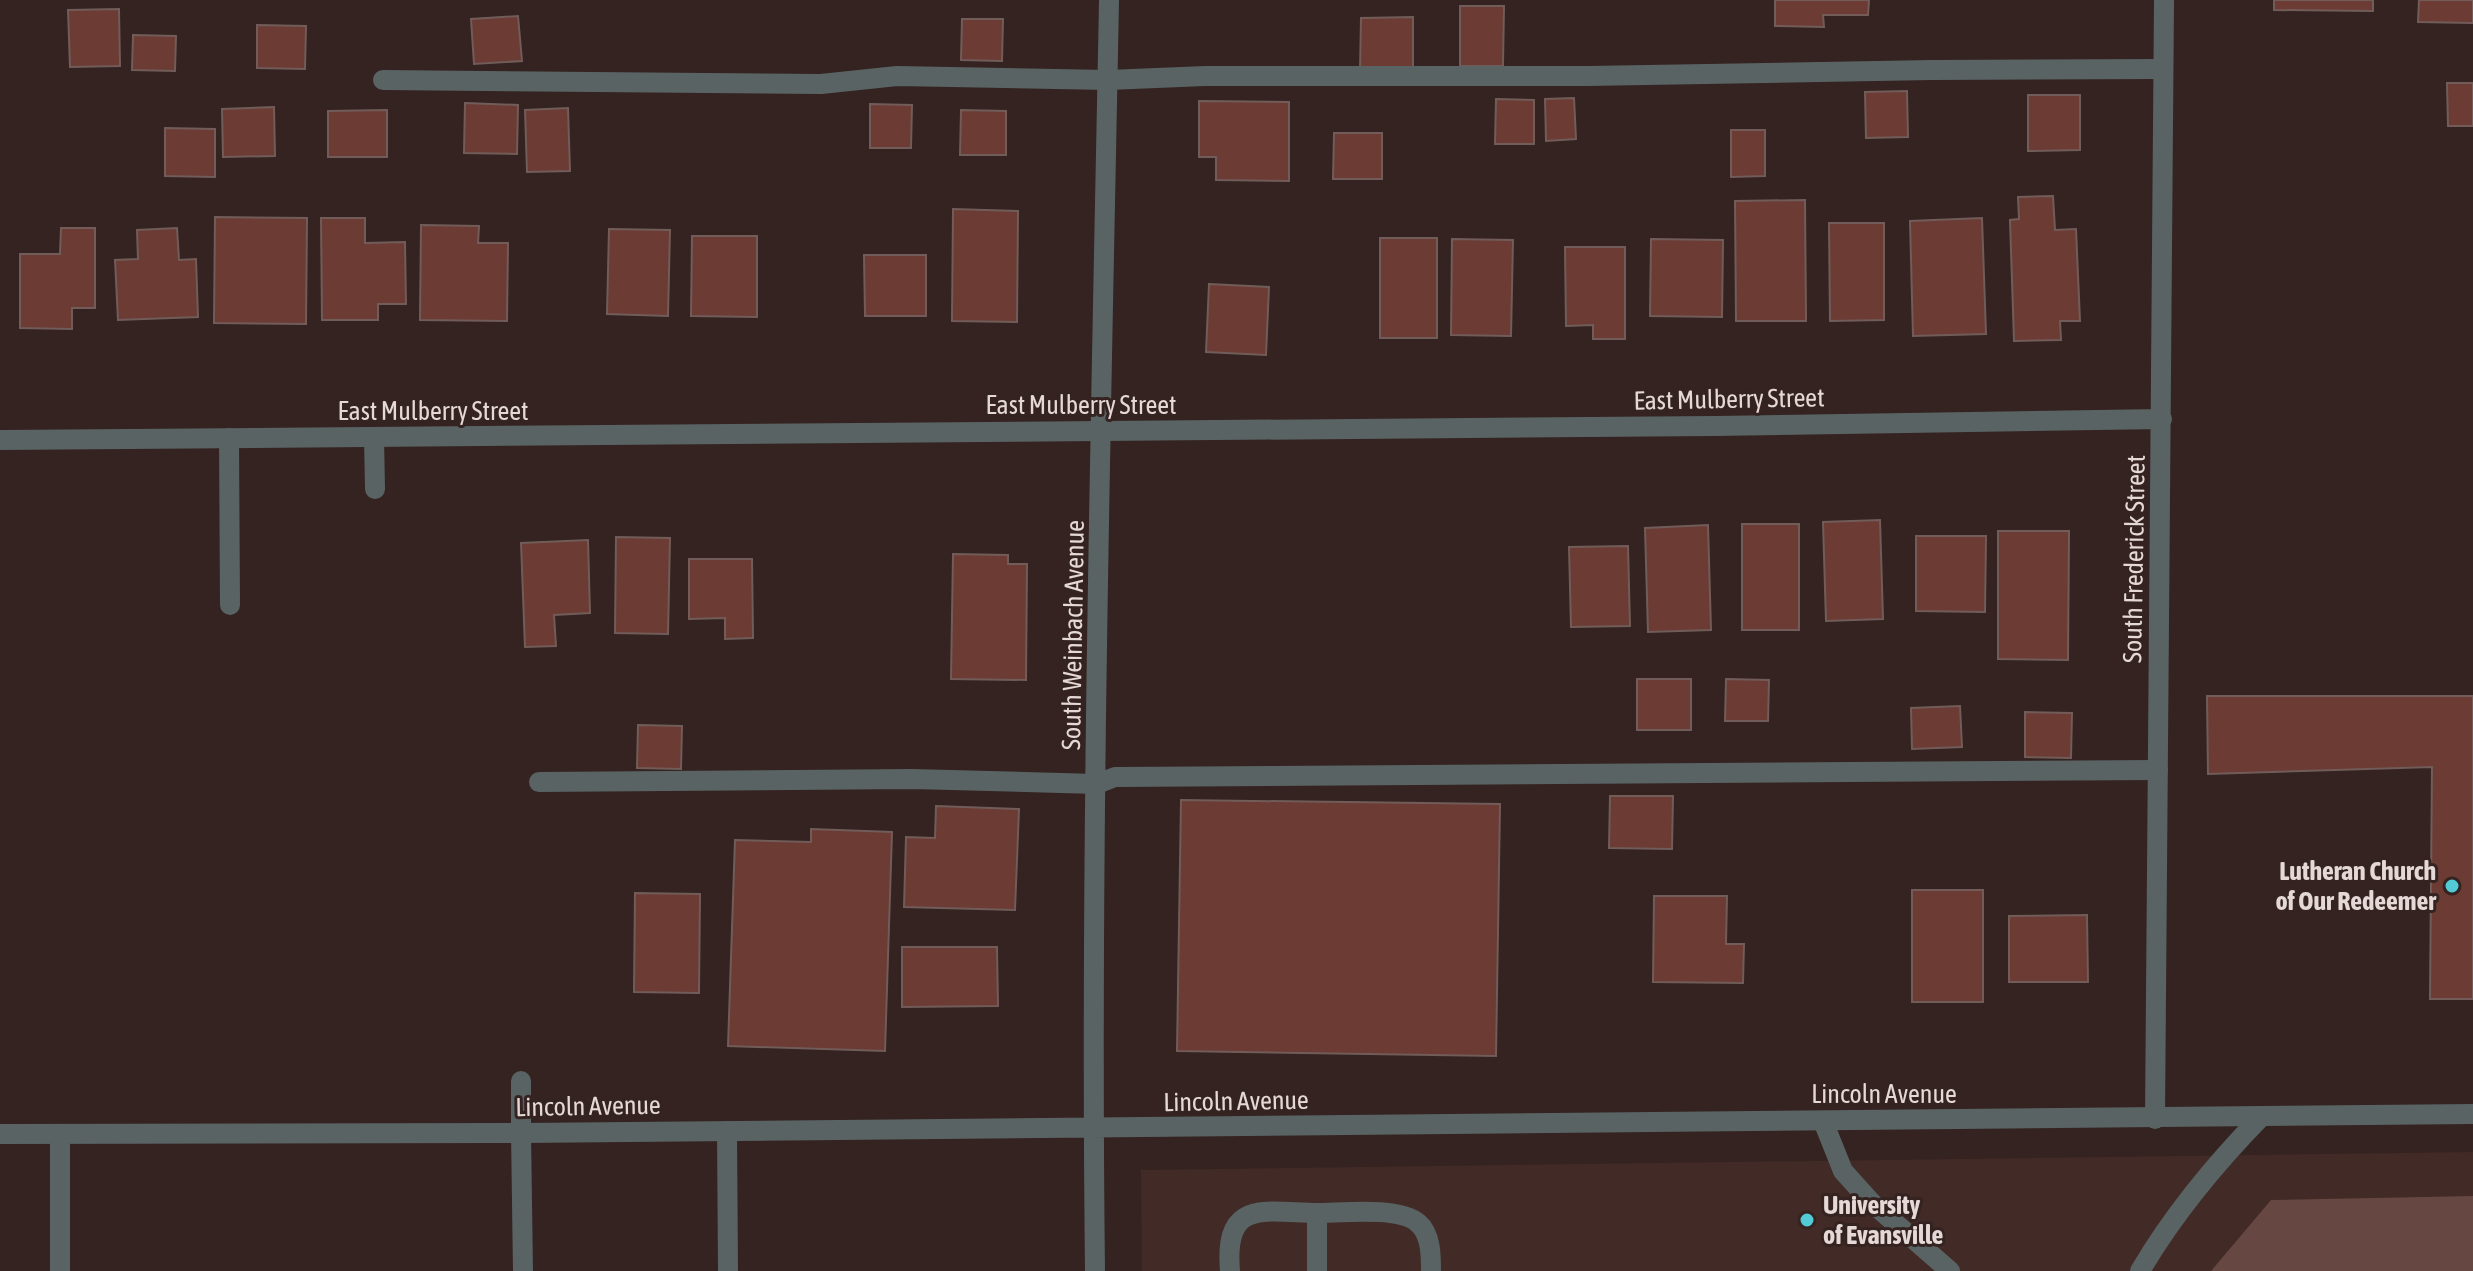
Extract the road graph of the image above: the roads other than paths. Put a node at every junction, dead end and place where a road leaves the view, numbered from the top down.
1 (1109, 0) edge
2 (2164, 0) edge
3 (2163, 69) junction
4 (383, 80) dead end
5 (1108, 80) junction
6 (2162, 419) junction
7 (1102, 431) junction
8 (374, 437) junction
9 (229, 438) junction
10 (0, 440) edge
11 (375, 489) dead end
12 (230, 605) dead end
13 (2158, 770) junction
14 (539, 782) dead end
15 (1097, 784) junction
16 (521, 1081) dead end
17 (2473, 1114) edge
18 (2261, 1117) junction
19 (2155, 1119) junction
20 (1823, 1121) junction
21 (1094, 1128) junction
22 (727, 1131) junction
23 (521, 1133) junction
24 (0, 1134) edge
25 (60, 1134) junction
26 (1317, 1213) junction
27 (60, 1271) edge
28 (523, 1271) edge
29 (728, 1271) edge
30 (1095, 1271) edge
31 (1230, 1271) edge
32 (1317, 1271) edge
33 (1431, 1271) edge
34 (1950, 1271) edge
35 (2140, 1271) edge

1 - 5 street, South Weinbach Avenue
2 - 3 street, South Frederick Street
3 - 5 street
3 - 6 street, South Frederick Street
4 - 5 street
5 - 7 street, South Weinbach Avenue
6 - 7 street, East Mulberry Street
6 - 13 street, South Frederick Street
7 - 8 street, East Mulberry Street
7 - 15 street, South Weinbach Avenue
8 - 9 street, East Mulberry Street
8 - 11 street
9 - 10 street, East Mulberry Street
9 - 12 street
13 - 15 street
13 - 19 street, South Frederick Street
14 - 15 street
15 - 21 street, South Weinbach Avenue
16 - 23 street
17 - 18 street, Lincoln Avenue
18 - 19 street, Lincoln Avenue
18 - 35 street
19 - 20 street, Lincoln Avenue
20 - 21 street, Lincoln Avenue
20 - 34 street
21 - 22 street, Lincoln Avenue
21 - 30 street, South Weinbach Avenue
22 - 23 street, Lincoln Avenue
22 - 29 street
23 - 25 street, Lincoln Avenue
23 - 28 street
24 - 25 street, Lincoln Avenue
25 - 27 street
26 - 31 street
26 - 32 street
26 - 33 street

